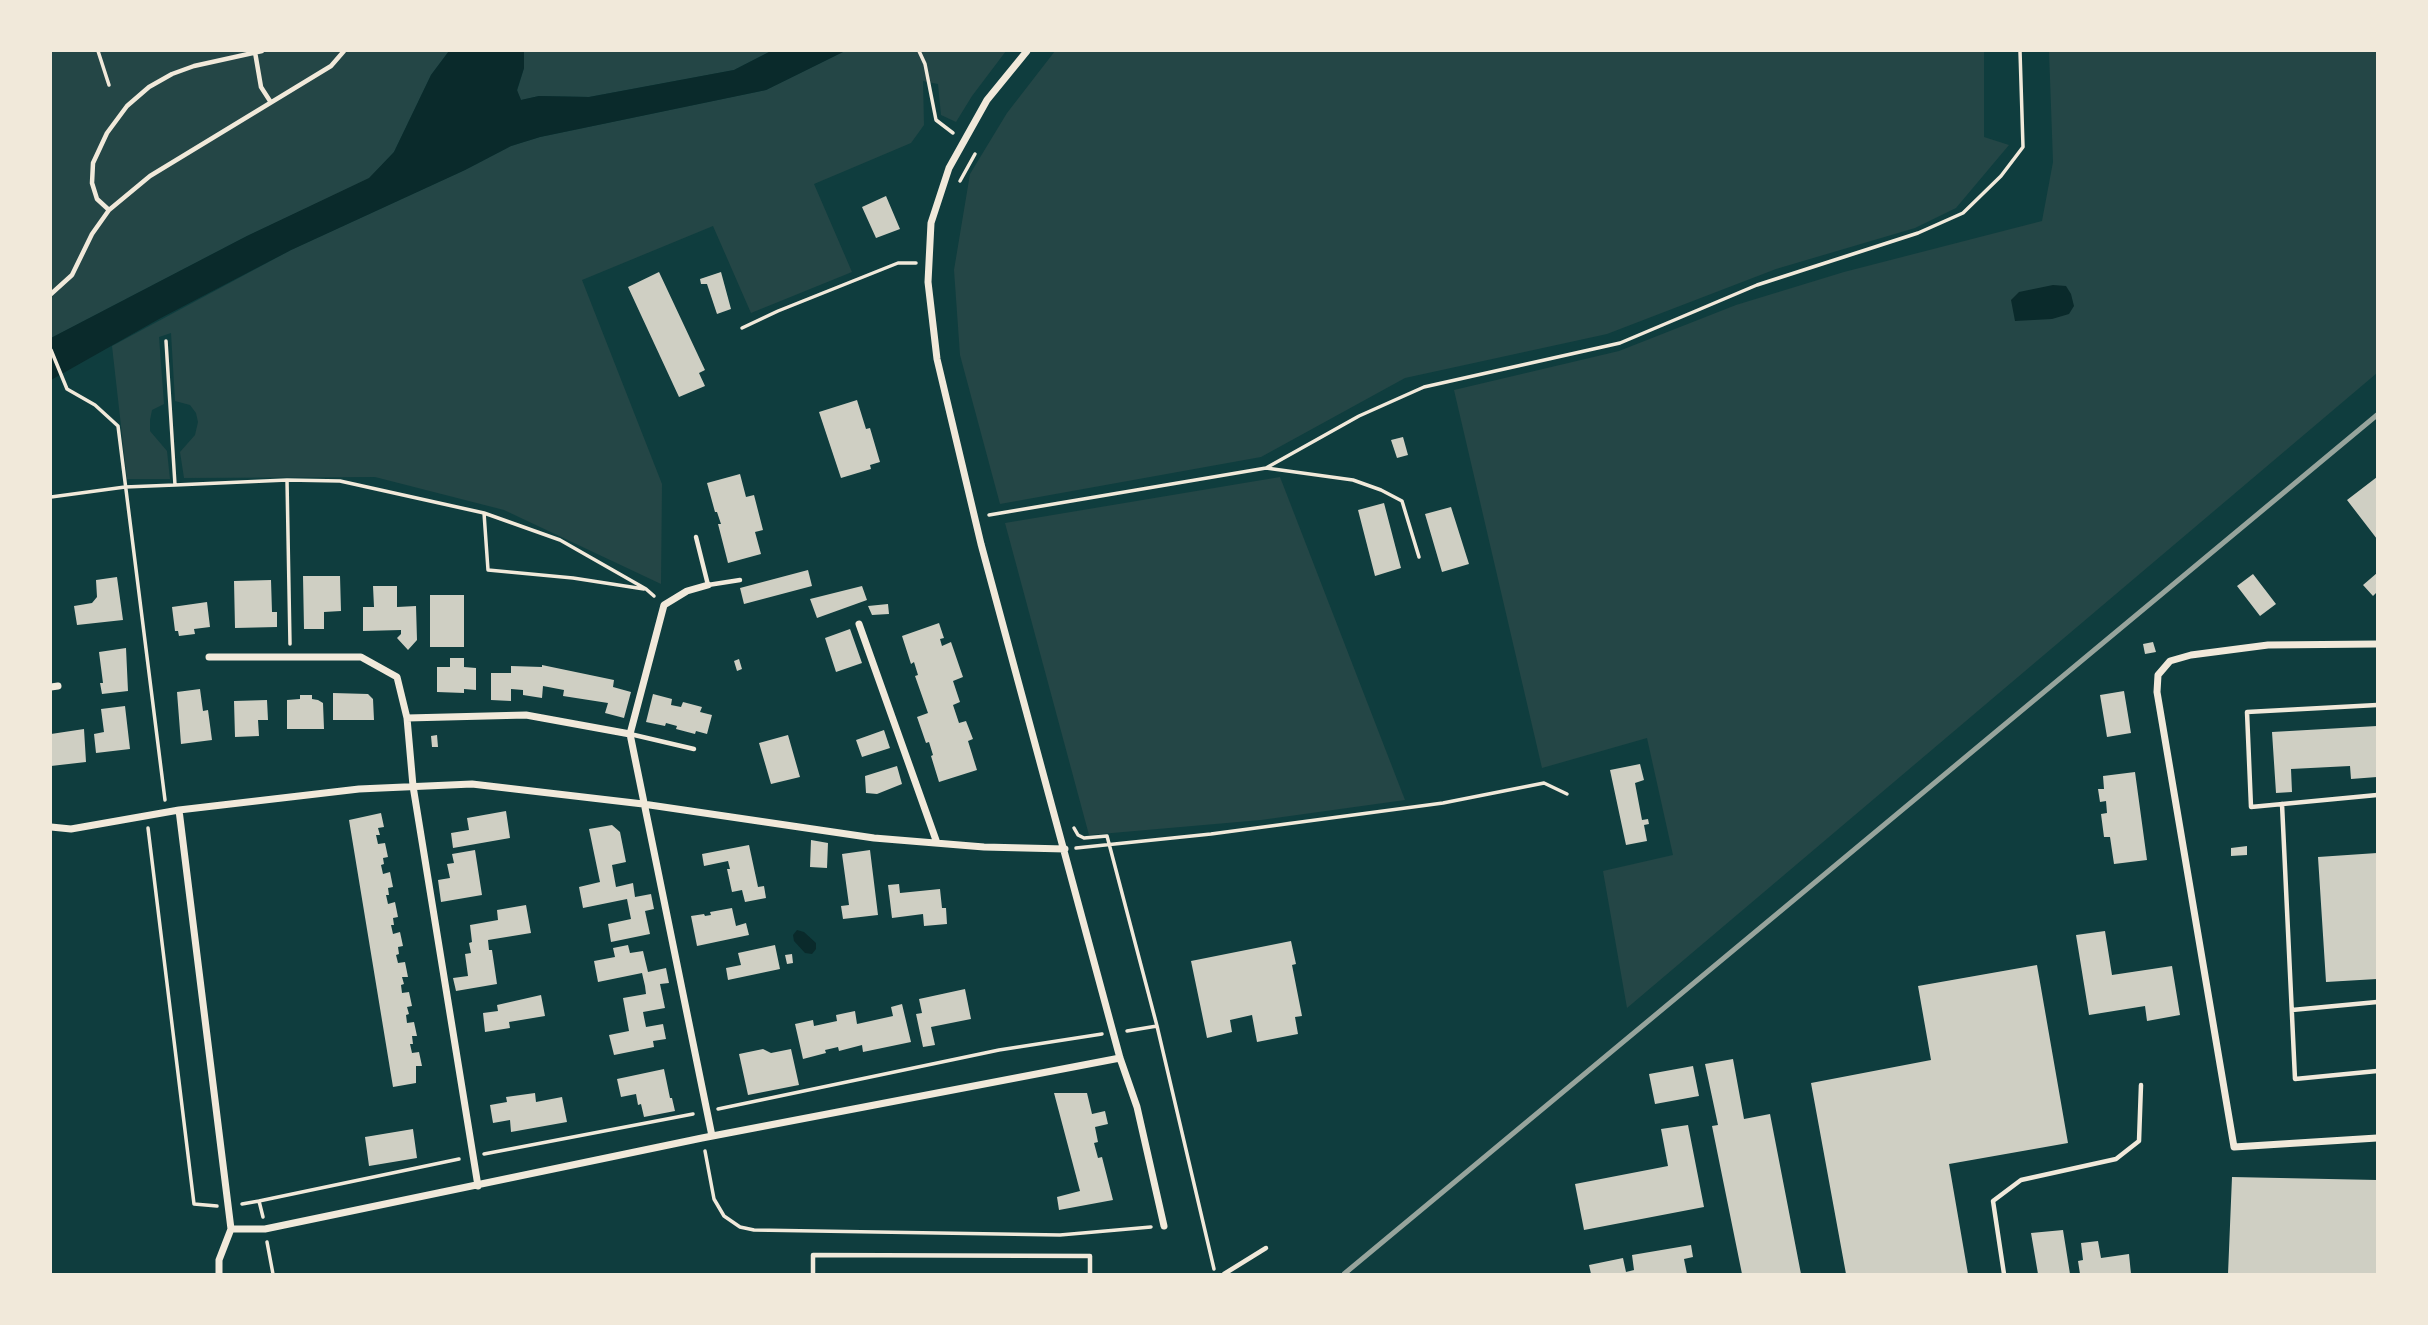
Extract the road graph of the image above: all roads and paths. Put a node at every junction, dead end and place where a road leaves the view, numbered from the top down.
1 (98, 51) edge
2 (262, 51) edge
3 (344, 51) edge
4 (919, 51) edge
5 (1027, 51) edge
6 (2020, 51) edge
7 (254, 52) edge
8 (110, 85) dead end
9 (270, 101) junction
10 (964, 141) junction
11 (979, 145) dead end
12 (957, 187) dead end
13 (109, 210) junction
14 (929, 264) junction
15 (51, 294) edge
16 (742, 328) dead end
17 (166, 341) dead end
18 (51, 350) edge
19 (1266, 468) junction
20 (287, 480) junction
21 (174, 485) junction
22 (125, 487) junction
23 (51, 497) edge
24 (484, 513) junction
25 (976, 517) junction
26 (696, 537) dead end
27 (1419, 557) dead end
28 (740, 580) dead end
29 (708, 585) junction
30 (646, 589) junction
31 (664, 605) junction
32 (859, 624) dead end
33 (2377, 644) edge
34 (290, 656) junction
35 (209, 657) dead end
36 (2377, 705) edge
37 (407, 718) junction
38 (630, 734) junction
39 (694, 749) dead end
40 (413, 786) junction
41 (1567, 794) dead end
42 (2377, 795) edge
43 (643, 804) junction
44 (2281, 804) junction
45 (179, 810) junction
46 (167, 812) junction
47 (146, 816) junction
48 (51, 827) edge
49 (1074, 828) dead end
50 (937, 843) junction
51 (1109, 844) junction
52 (1065, 849) junction
53 (2377, 1002) edge
54 (2292, 1010) junction
55 (1120, 1058) junction
56 (2377, 1071) edge
57 (2141, 1085) dead end
58 (712, 1136) junction
59 (702, 1138) junction
60 (2377, 1138) edge
61 (478, 1186) junction
62 (227, 1206) junction
63 (1164, 1226) joint
64 (231, 1229) junction
65 (265, 1229) junction
66 (1266, 1248) dead end
67 (219, 1274) edge
68 (273, 1274) edge
69 (813, 1274) edge
70 (1090, 1274) edge
71 (1215, 1274) edge
72 (1224, 1274) edge
73 (2004, 1274) edge

1 - 8 path
2 - 7 lane
3 - 9 lane
4 - 10 path
5 - 10 street
6 - 19 path
7 - 9 lane
7 - 13 lane
9 - 13 lane
10 - 14 street
11 - 12 path
13 - 15 lane
14 - 16 path
14 - 25 street
17 - 21 path
18 - 22 path
19 - 25 path
19 - 27 path
20 - 21 path
20 - 24 path
20 - 34 path
21 - 22 path
22 - 23 path
22 - 46 path
24 - 30 path
24 - 30 path
25 - 52 street
26 - 29 lane
28 - 29 lane
29 - 31 street
30 - 31 path
31 - 38 street
32 - 50 street
33 - 60 street
34 - 35 street
34 - 37 street
36 - 44 lane
37 - 38 street
37 - 40 street
38 - 39 lane
38 - 43 street
40 - 43 street
40 - 45 street
40 - 61 street
41 - 51 path
42 - 44 lane
43 - 50 street
43 - 58 street
44 - 54 lane
45 - 46 street
45 - 62 street
46 - 47 street
47 - 48 street
47 - 62 path
49 - 51 path
50 - 52 street
51 - 52 path
51 - 71 path
52 - 55 street
53 - 54 lane
54 - 56 lane
55 - 58 street
55 - 63 street
57 - 73 lane
58 - 59 street
59 - 61 street
59 - 63 path
61 - 65 street
62 - 64 street
62 - 65 path
64 - 65 street
64 - 67 street
65 - 68 path
66 - 72 lane
69 - 70 lane

